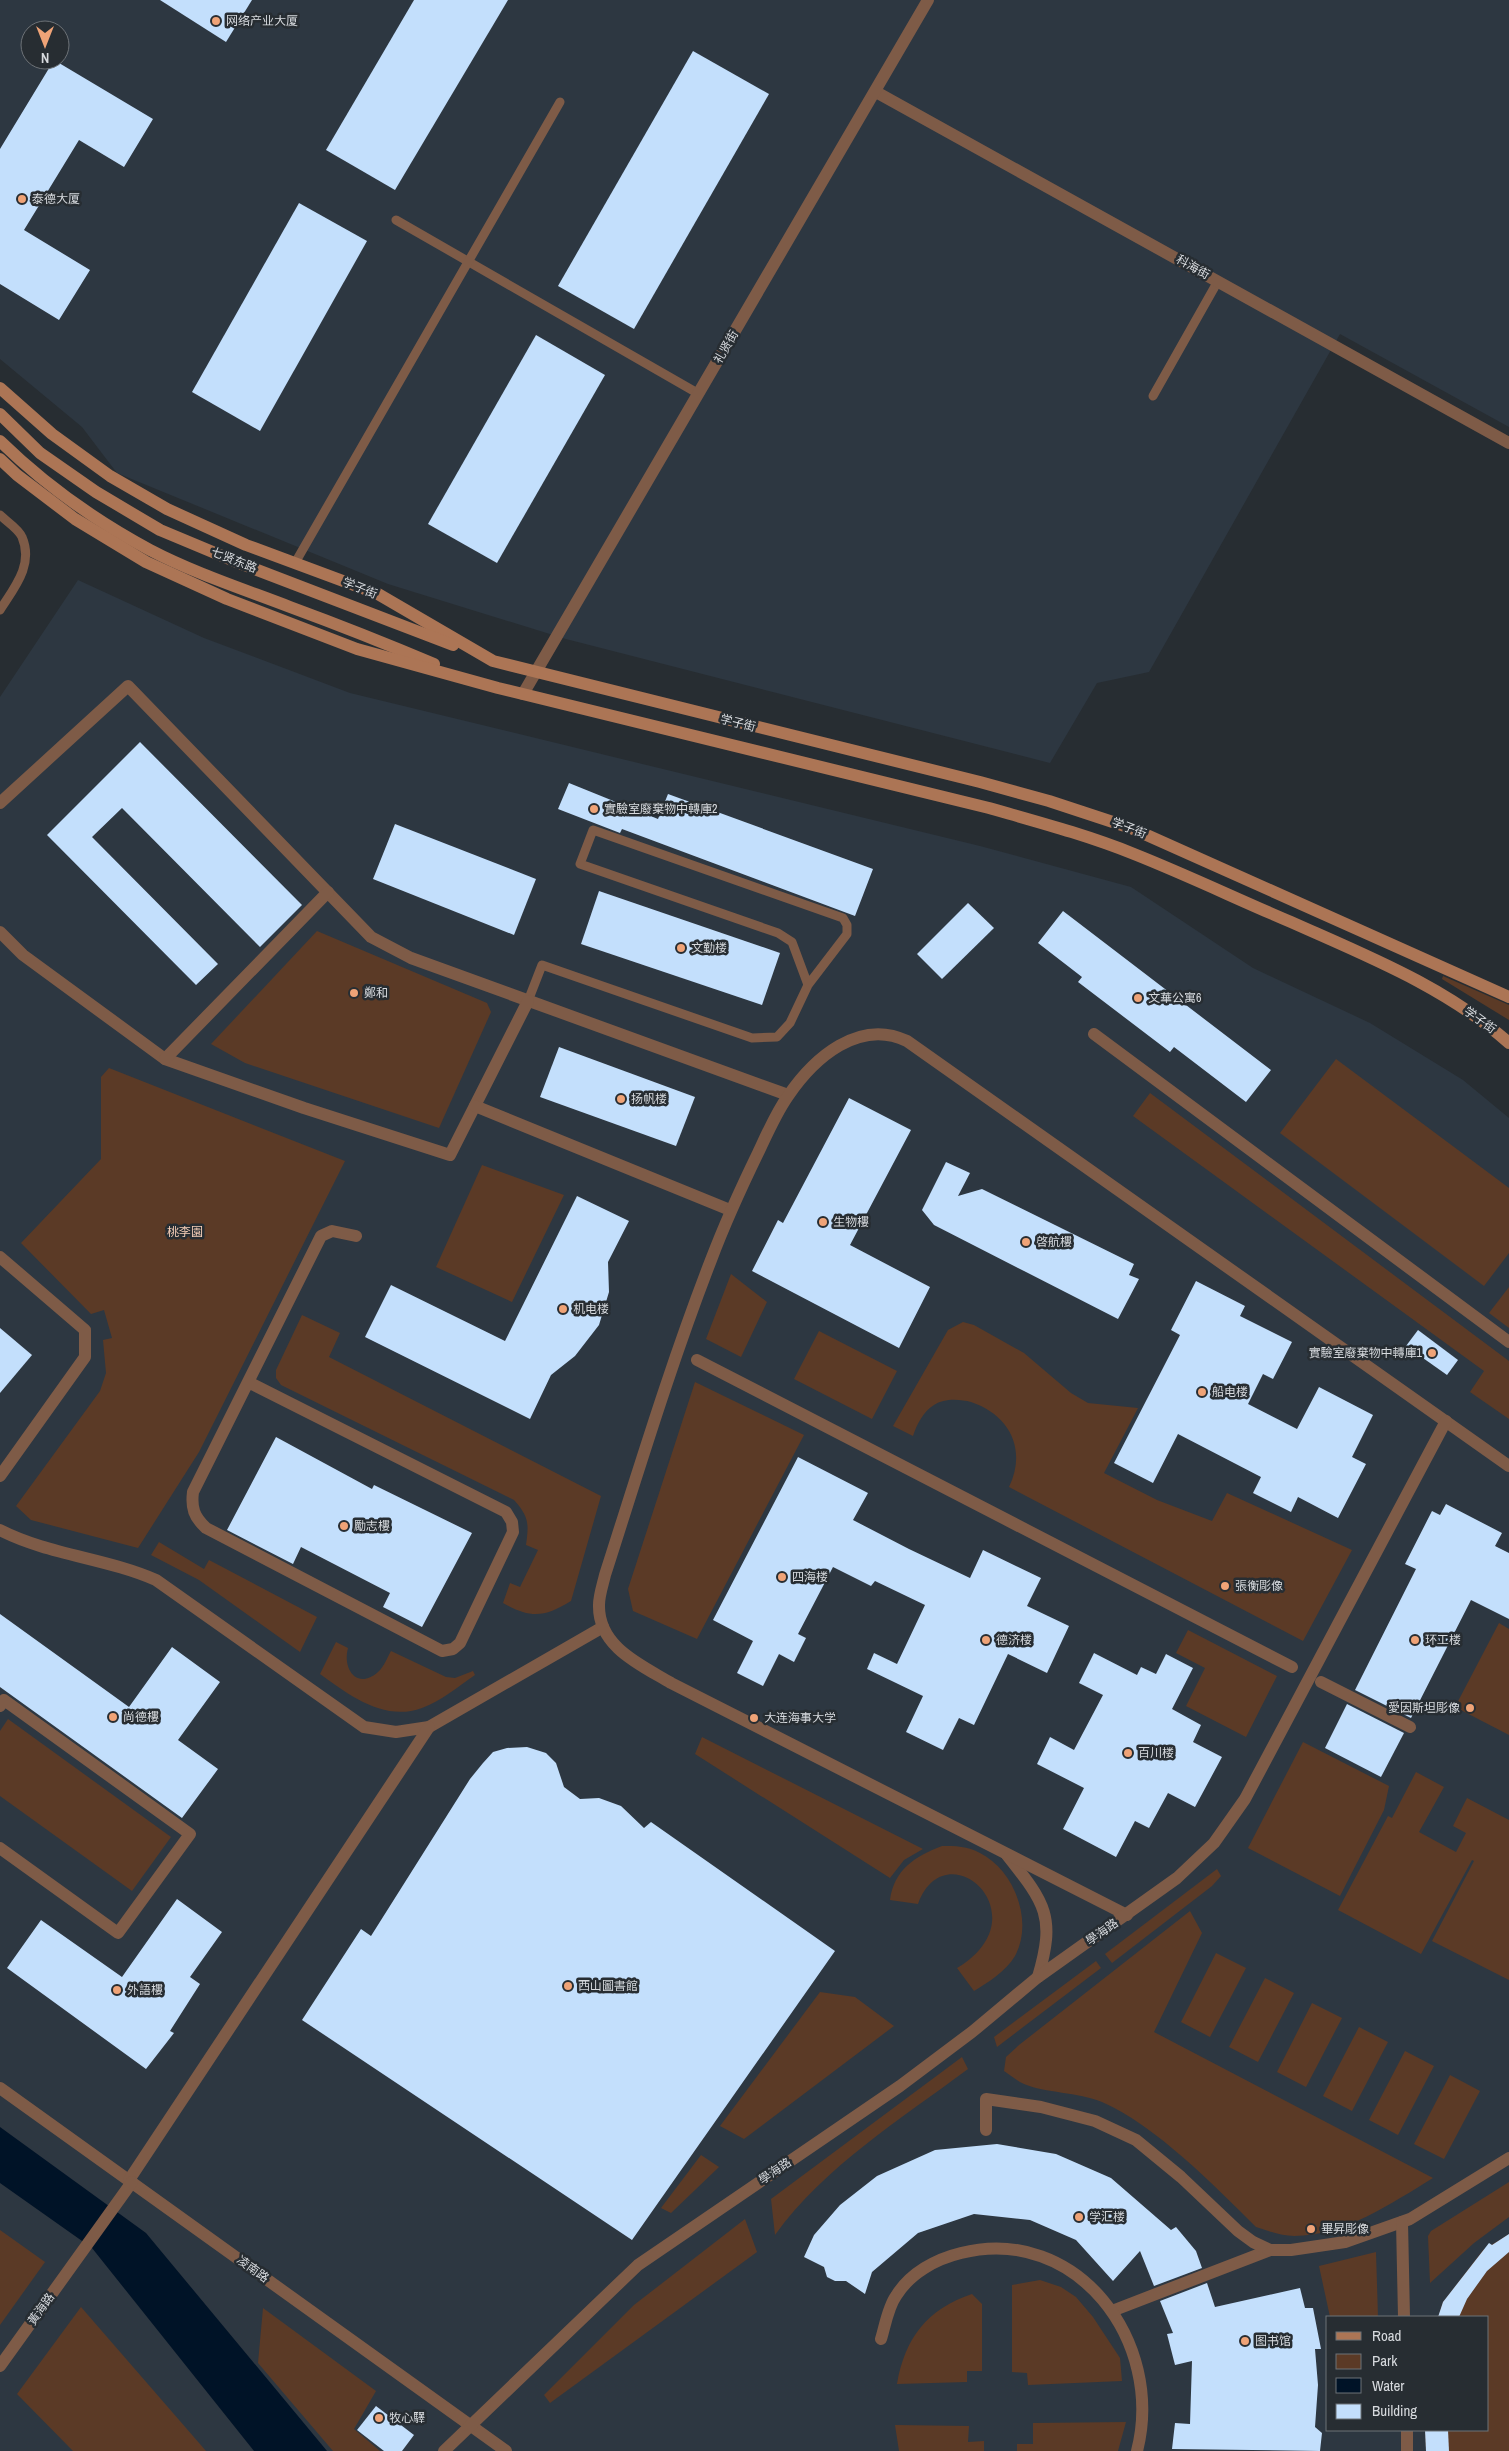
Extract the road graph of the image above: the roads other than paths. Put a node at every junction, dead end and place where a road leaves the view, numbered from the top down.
1 (928, 0) edge
2 (876, 92) junction
3 (560, 102) dead end
4 (396, 220) dead end
5 (468, 261) junction
6 (1218, 281) junction
7 (0, 388) edge
8 (699, 394) junction
9 (1153, 396) dead end
10 (0, 414) edge
11 (0, 441) edge
12 (1509, 442) edge
13 (0, 459) edge
14 (0, 515) edge
15 (295, 563) junction
16 (0, 610) edge
17 (493, 661) junction
18 (536, 672) junction
19 (483, 684) junction
20 (523, 694) junction
21 (0, 803) edge
22 (328, 892) junction
23 (0, 932) edge
24 (808, 985) junction
25 (1509, 998) edge
26 (528, 1001) junction
27 (1094, 1034) dead end
28 (1509, 1043) edge
29 (165, 1059) junction
30 (788, 1095) junction
31 (474, 1106) junction
32 (730, 1210) junction
33 (356, 1236) dead end
34 (0, 1257) edge
35 (1509, 1342) edge
36 (697, 1360) dead end
37 (248, 1382) junction
38 (1446, 1421) junction
39 (1509, 1466) edge
40 (0, 1476) edge
41 (0, 1530) edge
42 (603, 1627) junction
43 (1292, 1668) dead end
44 (1321, 1682) dead end
45 (0, 1706) edge
46 (429, 1726) junction
47 (1410, 1726) dead end
48 (0, 1848) edge
49 (1004, 1851) junction
50 (1127, 1915) junction
51 (1038, 1977) junction
52 (0, 2088) edge
53 (986, 2130) dead end
54 (1509, 2158) edge
55 (130, 2181) junction
56 (1402, 2222) junction
57 (1270, 2250) junction
58 (1112, 2311) junction
59 (1404, 2316) edge
60 (881, 2339) dead end
61 (0, 2366) edge
62 (471, 2424) junction
63 (1407, 2431) edge
64 (444, 2451) edge
65 (506, 2451) edge
66 (1137, 2451) edge
67 (1407, 2451) edge

1 - 2 street, 礼贤街
2 - 6 street, 科海街
2 - 8 street, 礼贤街
3 - 5 lane
4 - 5 lane
5 - 8 lane
5 - 15 lane
6 - 9 lane
6 - 12 street, 科海街
7 - 15 main road, 学子街
8 - 18 street, 礼贤街
10 - 17 main road, 七贤东路
11 - 19 main road, 七贤东路
13 - 19 main road, 学子街
14 - 16 lane
15 - 17 main road, 学子街
17 - 18 main road, 学子街
18 - 20 street, 礼贤街
18 - 25 main road, 学子街
19 - 20 main road, 学子街
20 - 28 main road, 学子街
21 - 22 street
22 - 26 street
22 - 29 street
23 - 29 street
24 - 24 lane
24 - 26 lane
26 - 30 street
26 - 31 street
27 - 35 street
29 - 31 street
30 - 32 street
30 - 38 street
31 - 32 street
32 - 42 street
33 - 37 street
34 - 40 street
36 - 43 street
37 - 37 street
38 - 39 street
38 - 50 street, 學海路
41 - 46 street
42 - 46 street
42 - 49 street
44 - 47 street
45 - 48 street
46 - 55 street
49 - 50 street
49 - 51 street
50 - 51 street, 學海路
51 - 62 street, 學海路
52 - 55 street, 凌南路
53 - 57 street
54 - 56 street
55 - 61 street, 黃海路
55 - 62 street, 凌南路
56 - 57 street
56 - 59 street
57 - 58 street
58 - 60 street
58 - 66 street
62 - 64 street, 學海路
62 - 65 street, 凌南路
63 - 67 street

